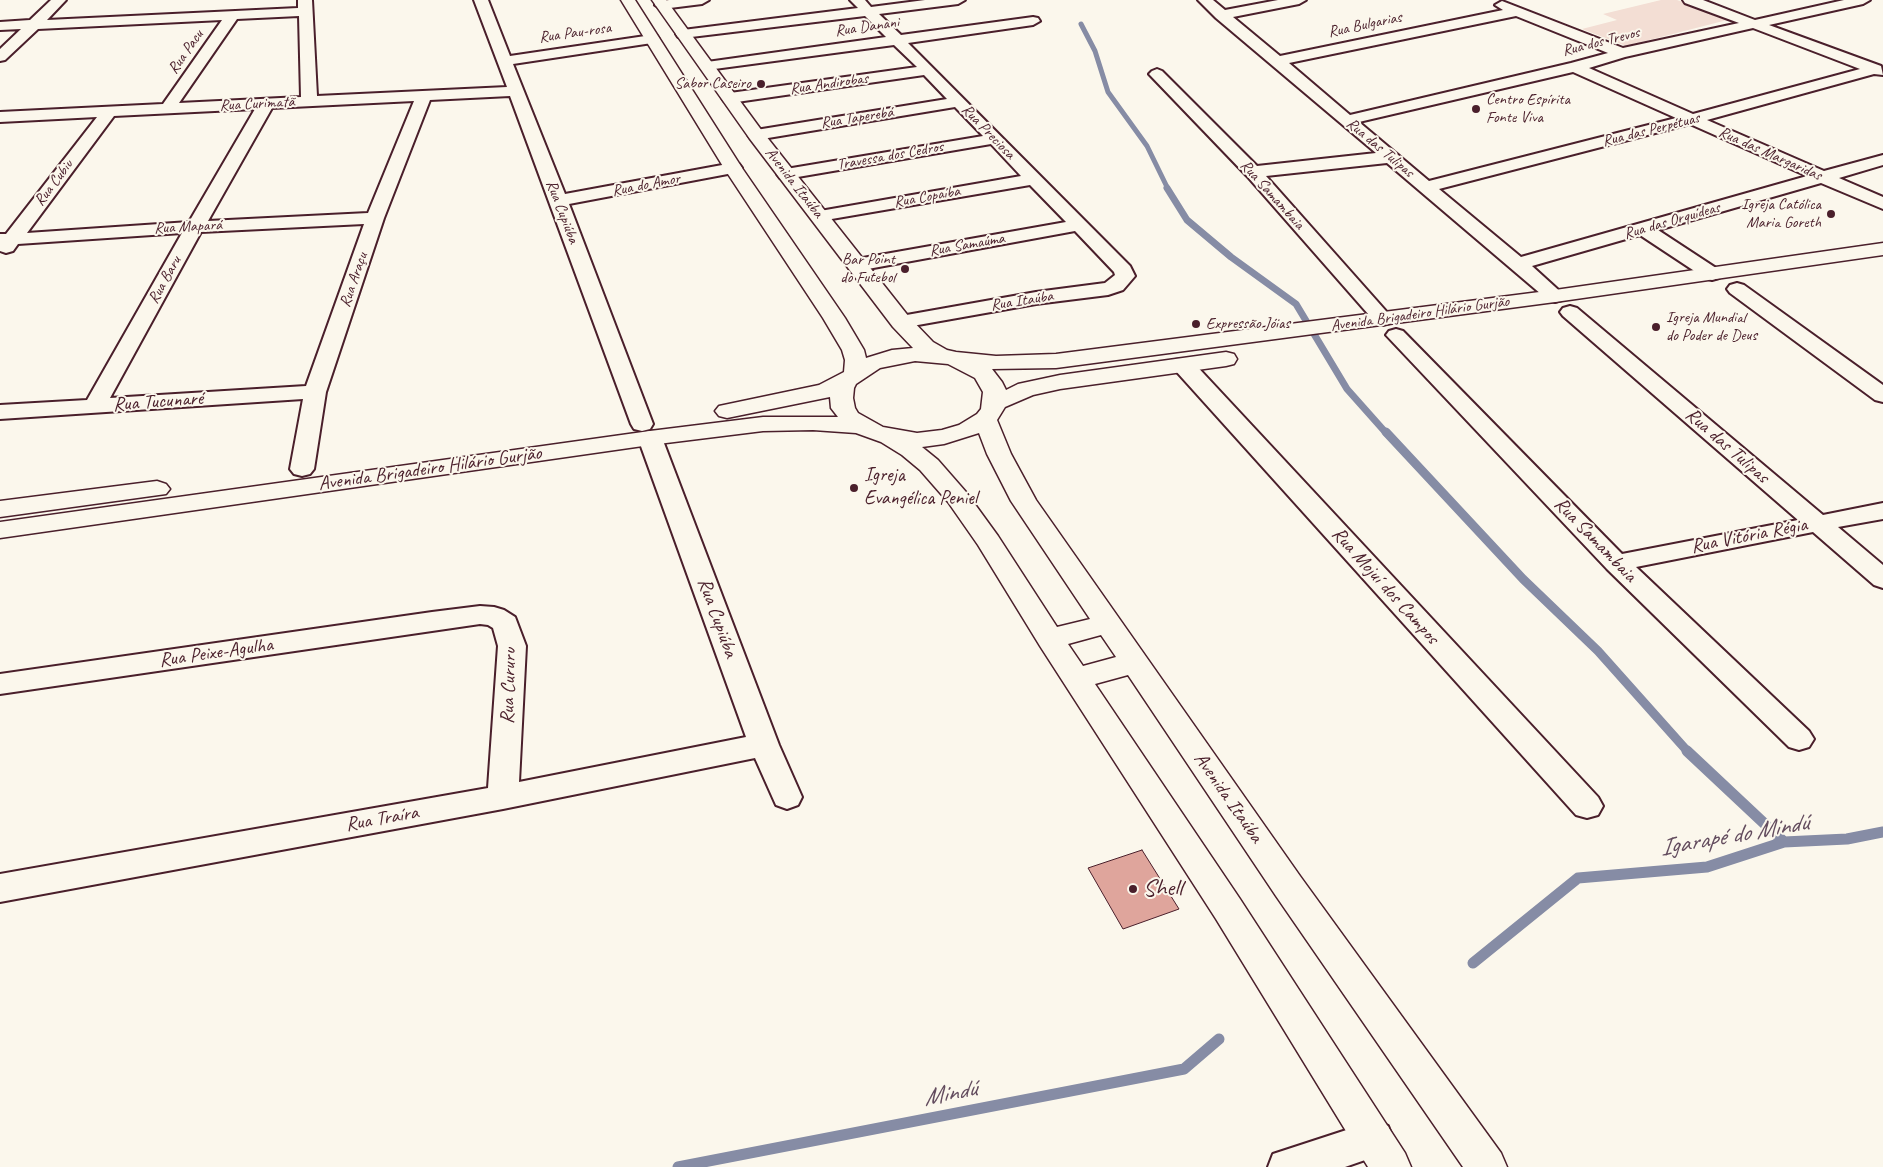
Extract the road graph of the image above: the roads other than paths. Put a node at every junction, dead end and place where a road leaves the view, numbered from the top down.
1 (59, 0) edge
2 (480, 0) edge
3 (628, 0) edge
4 (702, 0) edge
5 (857, 0) edge
6 (958, 0) edge
7 (1205, 0) edge
8 (1299, 0) edge
9 (1490, 0) edge
10 (1690, 0) edge
11 (1863, 0) edge
12 (661, 2) edge
13 (1712, 4) edge
14 (305, 6) edge
15 (1518, 11) junction
16 (870, 12) junction
17 (233, 15) junction
18 (1221, 15) junction
19 (1033, 21) dead end
20 (34, 24) junction
21 (1755, 24) junction
22 (0, 26) edge
23 (683, 34) junction
24 (652, 39) junction
25 (898, 40) junction
26 (1622, 54) junction
27 (0, 57) edge
28 (504, 61) junction
29 (1278, 61) junction
30 (707, 66) junction
31 (1575, 67) junction
32 (928, 70) junction
33 (1880, 71) edge
34 (1157, 74) dead end
35 (515, 91) junction
36 (423, 96) junction
37 (730, 98) junction
38 (309, 102) junction
39 (958, 102) junction
40 (266, 104) junction
41 (167, 109) junction
42 (109, 112) junction
43 (0, 117) edge
44 (1348, 120) junction
45 (1692, 120) junction
46 (756, 135) junction
47 (994, 139) junction
48 (1391, 157) junction
49 (1883, 160) edge
50 (733, 168) junction
51 (1253, 172) junction
52 (786, 174) junction
53 (1824, 177) junction
54 (1033, 179) junction
55 (1426, 187) junction
56 (559, 201) junction
57 (1883, 204) edge
58 (820, 216) junction
59 (375, 218) junction
60 (1077, 225) junction
61 (194, 227) junction
62 (1644, 229) junction
63 (6, 239) edge
64 (1883, 249) edge
65 (0, 255) edge
66 (1519, 264) junction
67 (857, 265) junction
68 (1117, 265) joint
69 (1883, 267) edge
70 (1712, 274) junction
71 (1737, 289) junction
72 (1563, 304) junction
73 (901, 322) junction
74 (1390, 327) junction
75 (948, 357) junction
76 (1183, 365) junction
77 (852, 376) junction
78 (315, 392) junction
79 (1883, 395) edge
80 (95, 406) junction
81 (990, 411) junction
82 (0, 412) edge
83 (861, 426) junction
84 (646, 431) junction
85 (890, 437) junction
86 (302, 469) junction
87 (0, 509) edge
88 (1883, 511) edge
89 (1817, 523) junction
90 (0, 530) edge
91 (1616, 563) junction
92 (1883, 579) edge
93 (432, 620) joint
94 (1108, 624) junction
95 (1050, 639) junction
96 (1135, 663) junction
97 (1076, 678) junction
98 (0, 684) edge
99 (1799, 739) dead end
100 (764, 745) junction
101 (504, 796) junction
102 (787, 797) dead end
103 (1587, 806) dead end
104 (0, 888) edge
105 (1383, 1153) edge
106 (1287, 1167) edge
107 (1487, 1167) edge

1 - 20 street
2 - 28 street, Rua Cupiúba
3 - 24 street, Avenida Itaúba
4 - 12 street
5 - 16 street, Rua Preciosa
6 - 16 street
7 - 18 street, Rua das Tulipas
8 - 18 street
9 - 15 street
10 - 13 street
11 - 21 street, Rua dos Trevos
12 - 23 street, Avenida Itaúba
13 - 21 street
14 - 17 street
14 - 38 street
15 - 26 street
15 - 29 street, Rua Bulgarias
16 - 23 street
16 - 25 street, Rua Preciosa
17 - 20 street
17 - 41 street, Rua Pacu
18 - 29 street, Rua das Tulipas
19 - 25 street, Rua Danani
20 - 22 street
20 - 27 street
21 - 26 street, Rua dos Trevos
21 - 33 street
23 - 30 street, Avenida Itaúba
24 - 28 street, Rua Pau-rosa
24 - 50 street, Avenida Itaúba
25 - 30 street, Rua Danani
25 - 32 street, Rua Preciosa
26 - 31 street, Rua dos Trevos
28 - 35 street, Rua Cupiúba
29 - 44 street, Rua das Tulipas
30 - 37 street, Avenida Itaúba
31 - 44 street, Rua dos Trevos
31 - 45 street, Rua das Margaridas
32 - 37 street, Rua Andirobas
32 - 39 street, Rua Preciosa
33 - 45 street, Rua das Perpétuas
34 - 51 street, Rua Samambaia
35 - 36 street, Rua Curimatã
35 - 56 street, Rua Cupiúba
36 - 38 street, Rua Curimatã
36 - 59 street, Rua Araçu
37 - 46 street, Avenida Itaúba
38 - 40 street, Rua Curimatã
39 - 46 street, Rua Taperebá
39 - 47 street, Rua Preciosa
40 - 41 street, Rua Curimatã
40 - 61 street, Rua Baru
41 - 42 street, Rua Curimatã
42 - 43 street, Rua Curimatã
42 - 63 street, Rua Cubiu
44 - 48 street, Rua das Tulipas
45 - 53 street, Rua das Margaridas
45 - 55 street, Rua das Perpétuas
46 - 52 street, Avenida Itaúba
47 - 52 street, Travessa dos Cedros
47 - 54 street, Rua Preciosa
48 - 51 street
48 - 55 street, Rua das Tulipas
49 - 53 street, Rua das Orquídeas
50 - 56 street, Rua do Amor
50 - 77 street, Avenida Itaúba
51 - 74 street, Rua Samambaia
52 - 58 street, Avenida Itaúba
53 - 57 street, Rua das Margaridas
53 - 62 street, Rua das Orquídeas
54 - 58 street, Rua Copaíba
54 - 60 street, Rua Preciosa
55 - 66 street, Rua das Tulipas
56 - 84 street, Rua Cupiúba
58 - 67 street, Avenida Itaúba
59 - 61 street, Rua Mapará
59 - 78 street, Rua Araçu
60 - 67 street, Rua Samaúma
60 - 68 street, Rua Preciosa
61 - 63 street, Rua Mapará
61 - 80 street, Rua Baru
62 - 66 street, Rua das Orquídeas
62 - 70 street
63 - 65 street, Rua Cubiu
64 - 70 street, Avenida Brigadeiro Hilário Gurjão
66 - 72 street, Rua das Tulipas
67 - 73 street, Avenida Itaúba
68 - 73 street, Rua Itaúba
69 - 71 street, Avenida Brigadeiro Hilário Gurjão
70 - 72 street, Avenida Brigadeiro Hilário Gurjão
71 - 72 street, Avenida Brigadeiro Hilário Gurjão
71 - 79 street
72 - 74 street, Avenida Brigadeiro Hilário Gurjão
72 - 89 street, Rua das Tulipas
73 - 75 street, Avenida Itaúba
74 - 75 street, Avenida Brigadeiro Hilário Gurjão
74 - 76 street, Avenida Brigadeiro Hilário Gurjão
74 - 91 street, Rua Samambaia
75 - 77 street
75 - 81 street
76 - 81 street, Avenida Brigadeiro Hilário Gurjão
76 - 103 street, Rua Mojuí dos Campos
77 - 83 street
77 - 84 street, Avenida Brigadeiro Hilário Gurjão
78 - 80 street, Rua Tucunaré
78 - 86 street, Rua Araçu
80 - 82 street, Rua Tucunaré
81 - 85 street
81 - 94 street, Avenida Itaúba
83 - 84 street, Avenida Brigadeiro Hilário Gurjão
83 - 85 street
84 - 86 street, Avenida Brigadeiro Hilário Gurjão
84 - 90 street, Avenida Brigadeiro Hilário Gurjão
84 - 100 street, Rua Cupiúba
85 - 95 street
86 - 87 street, Avenida Brigadeiro Hilário Gurjão
88 - 89 street, Rua Vitória Régia
89 - 91 street, Rua Vitória Régia
89 - 92 street, Rua das Tulipas
91 - 99 street, Rua Samambaia
93 - 98 street, Rua Peixe-Agulha
93 - 101 street, Rua Cururu
94 - 95 street
94 - 96 street, Avenida Itaúba
95 - 97 street
96 - 97 street
96 - 107 street, Avenida Itaúba
97 - 105 street
100 - 101 street, Rua Traíra
100 - 102 street, Rua Cupiúba
101 - 104 street, Rua Traíra
105 - 106 street

